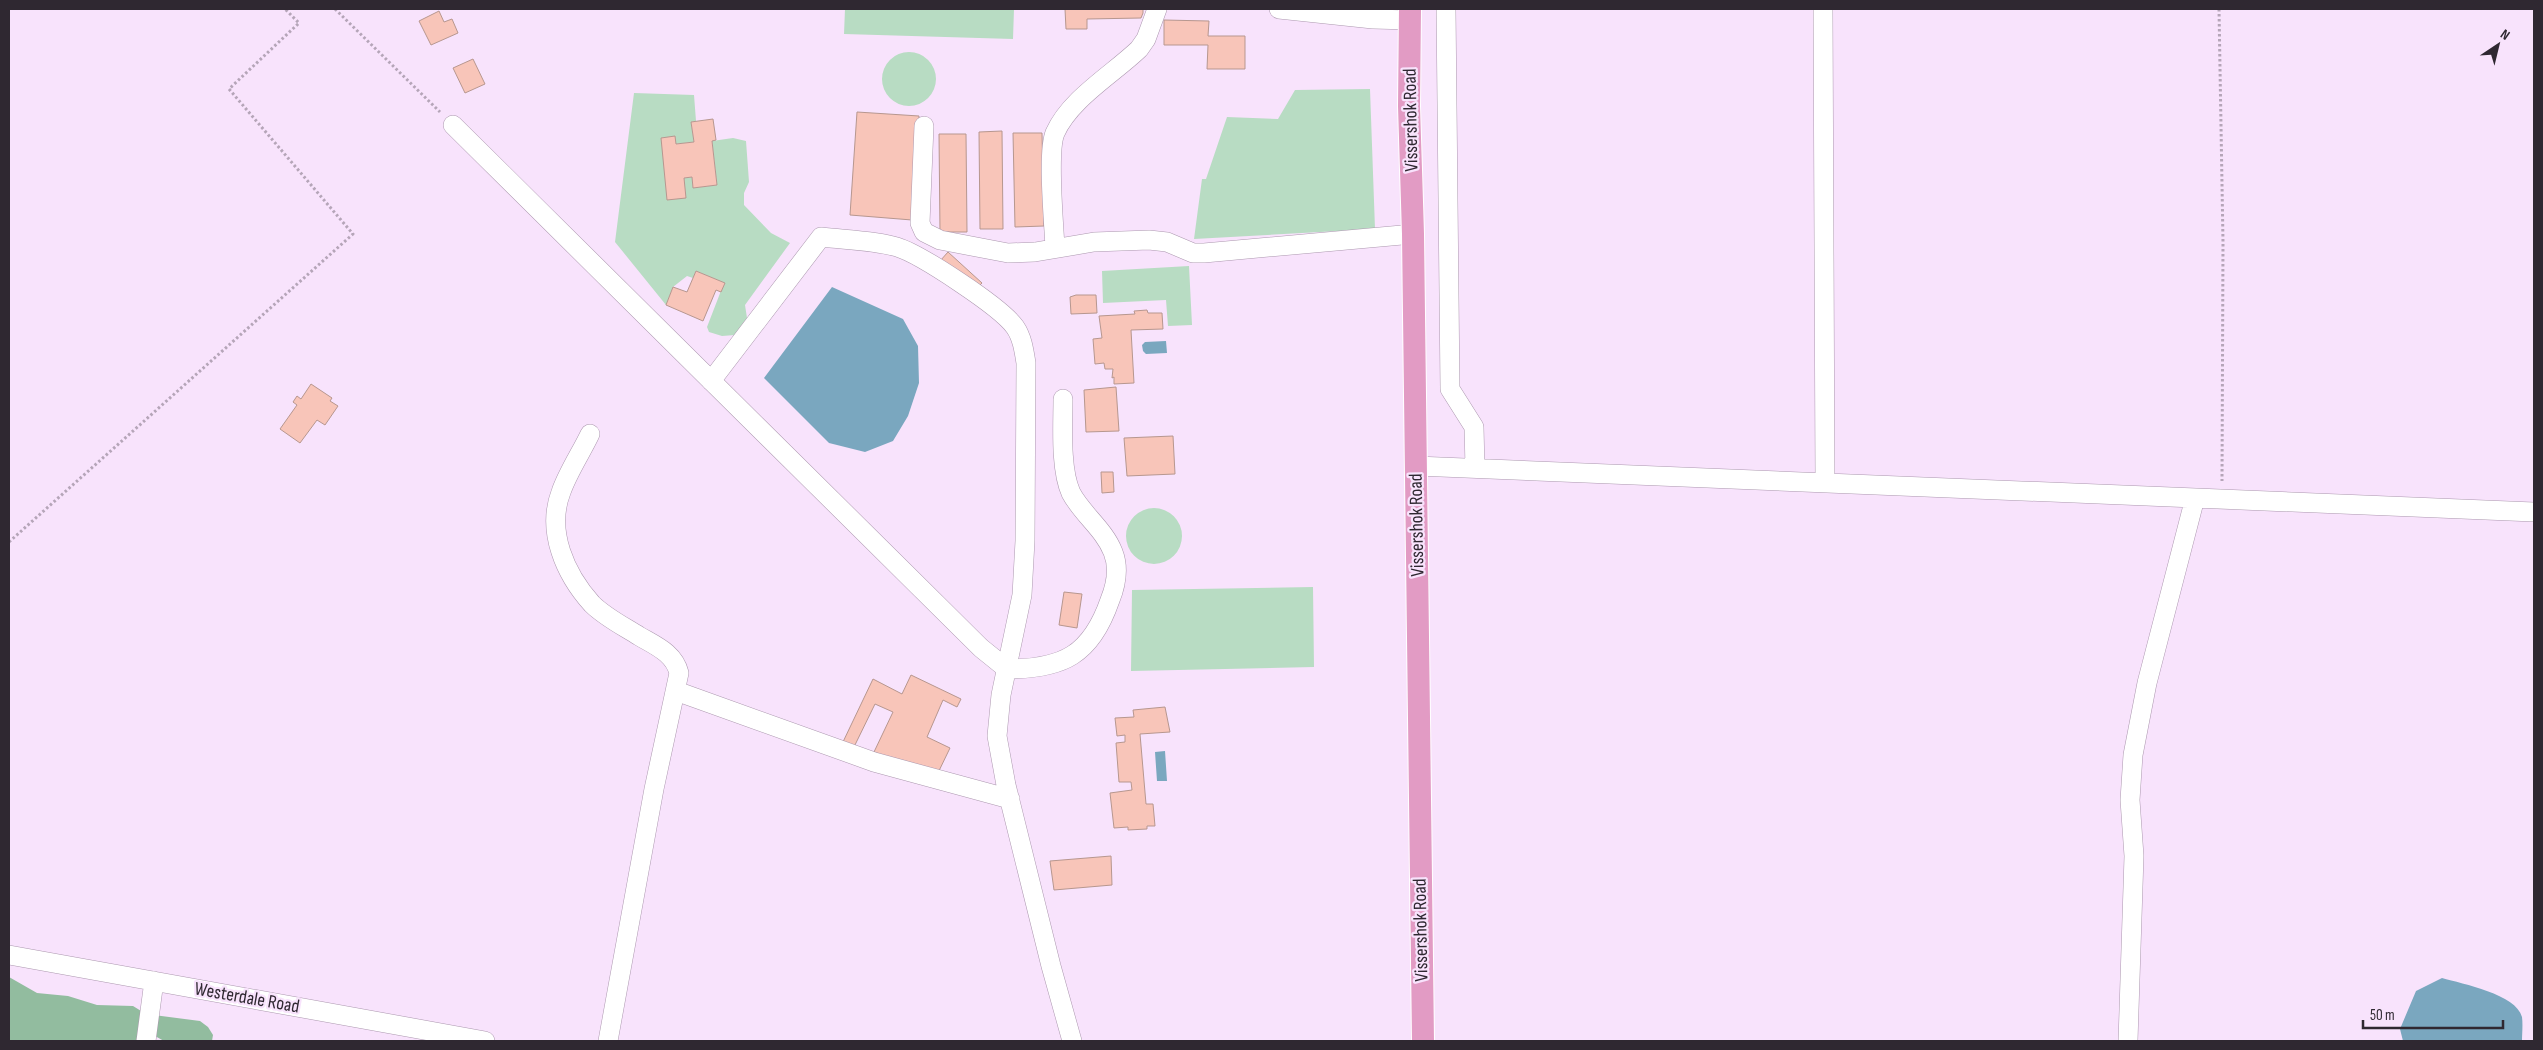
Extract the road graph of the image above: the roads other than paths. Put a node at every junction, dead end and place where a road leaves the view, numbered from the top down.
1 (1157, 9) edge
2 (1279, 9) edge
3 (1446, 9) edge
4 (1823, 9) edge
5 (1410, 14) edge
6 (453, 125) road end
7 (924, 126) dead end
8 (1413, 234) junction
9 (1055, 248) junction
10 (711, 381) junction
11 (1063, 399) dead end
12 (590, 434) dead end
13 (1416, 466) junction
14 (1476, 468) junction
15 (1825, 483) junction
16 (2195, 498) junction
17 (2534, 512) edge
18 (1006, 669) junction
19 (676, 691) junction
20 (1010, 799) junction
21 (9, 955) edge
22 (154, 981) junction
23 (146, 1041) edge
24 (484, 1041) edge
25 (608, 1041) edge
26 (1072, 1041) edge
27 (1423, 1041) edge
28 (2128, 1041) edge

1 - 9 street
2 - 5 street
3 - 14 street
4 - 15 street
5 - 8 main road, Vissershok Road
6 - 10 street
7 - 9 street
8 - 9 street
8 - 13 main road, Vissershok Road
10 - 18 street
10 - 18 street
11 - 18 street
12 - 19 street
13 - 14 street
13 - 27 main road, Vissershok Road
14 - 15 street
15 - 16 street
16 - 17 street
16 - 28 street
18 - 20 street
19 - 20 street
19 - 25 street
20 - 26 street
21 - 22 street, Westerdale Road
22 - 23 street
22 - 24 street, Westerdale Road

